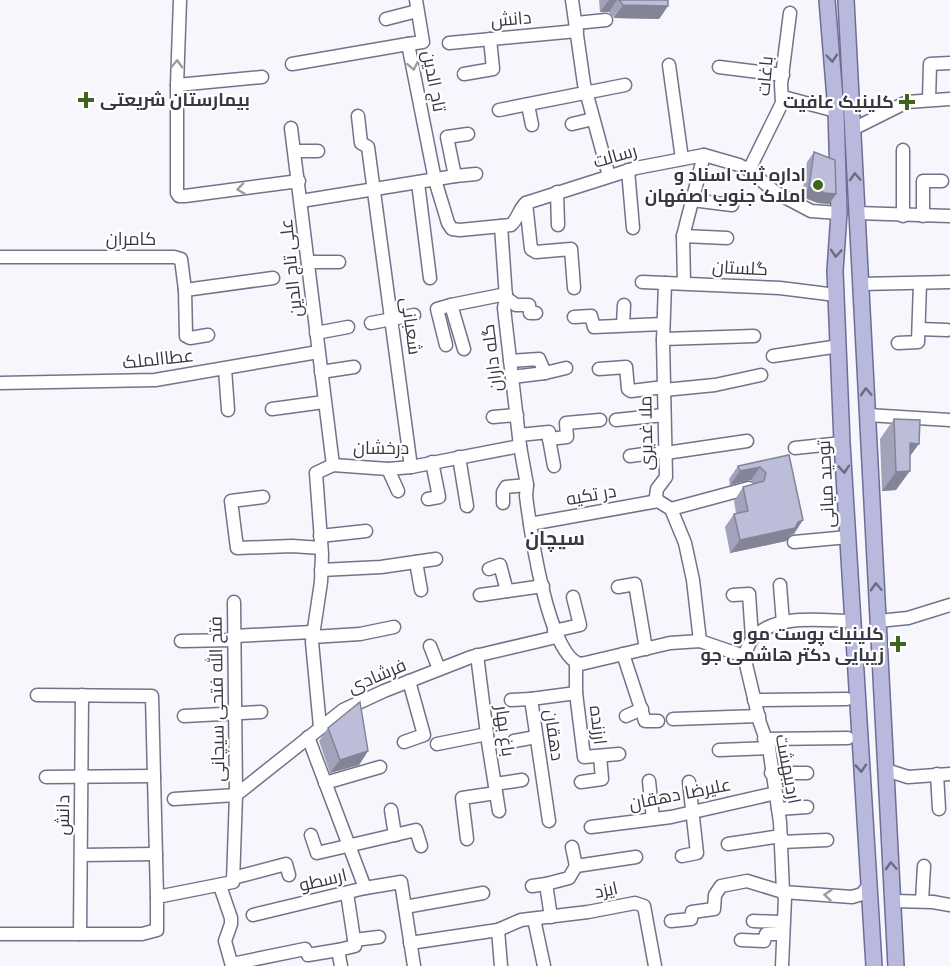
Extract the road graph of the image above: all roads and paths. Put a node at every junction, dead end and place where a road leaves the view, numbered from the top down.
1 (180, 0) edge
2 (572, 0) edge
3 (827, 0) edge
4 (846, 0) edge
5 (416, 6) edge
6 (790, 13) dead end
7 (387, 19) dead end
8 (606, 20) dead end
9 (576, 27) junction
10 (490, 39) junction
11 (449, 43) dead end
12 (408, 44) junction
13 (950, 63) edge
14 (292, 64) dead end
15 (669, 65) dead end
16 (719, 67) dead end
17 (464, 74) dead end
18 (783, 75) junction
19 (262, 76) dead end
20 (177, 85) junction
21 (625, 85) dead end
22 (586, 93) junction
23 (783, 97) junction
24 (950, 99) edge
25 (929, 100) junction
26 (528, 105) junction
27 (499, 110) dead end
28 (836, 111) junction
29 (358, 116) dead end
30 (593, 118) junction
31 (572, 124) dead end
32 (531, 125) dead end
33 (291, 128) dead end
34 (852, 129) junction
35 (468, 134) dead end
36 (853, 147) junction
37 (836, 149) junction
38 (903, 150) dead end
39 (296, 151) junction
40 (318, 151) dead end
41 (704, 155) junction
42 (682, 159) junction
43 (628, 170) junction
44 (749, 170) junction
45 (476, 174) dead end
46 (455, 176) junction
47 (609, 176) junction
48 (435, 180) junction
49 (942, 181) dead end
50 (299, 182) junction
51 (418, 183) junction
52 (374, 190) junction
53 (557, 192) junction
54 (692, 200) junction
55 (301, 201) junction
56 (526, 203) junction
57 (732, 205) dead end
58 (839, 213) junction
59 (857, 213) junction
60 (903, 216) junction
61 (923, 216) junction
62 (950, 216) edge
63 (558, 225) dead end
64 (501, 226) junction
65 (633, 228) dead end
66 (683, 236) junction
67 (727, 238) dead end
68 (0, 257) edge
69 (308, 262) junction
70 (339, 262) dead end
71 (273, 278) dead end
72 (430, 278) dead end
73 (642, 282) dead end
74 (950, 282) edge
75 (665, 283) junction
76 (684, 283) junction
77 (920, 283) junction
78 (861, 284) junction
79 (574, 288) dead end
80 (185, 290) junction
81 (836, 295) junction
82 (506, 296) junction
83 (451, 305) junction
84 (624, 305) dead end
85 (536, 313) dead end
86 (414, 315) dead end
87 (574, 317) dead end
88 (392, 320) junction
89 (371, 323) dead end
90 (663, 324) junction
91 (623, 325) junction
92 (348, 327) dead end
93 (919, 329) junction
94 (947, 330) dead end
95 (316, 333) junction
96 (208, 335) dead end
97 (754, 336) dead end
98 (663, 339) junction
99 (898, 343) dead end
100 (446, 345) dead end
101 (839, 346) junction
102 (464, 349) dead end
103 (318, 352) junction
104 (773, 356) dead end
105 (510, 362) junction
106 (354, 367) dead end
107 (566, 368) dead end
108 (225, 369) junction
109 (599, 369) dead end
110 (321, 372) junction
111 (544, 374) junction
112 (761, 375) dead end
113 (512, 377) junction
114 (0, 383) edge
115 (664, 388) junction
116 (324, 402) junction
117 (272, 409) dead end
118 (228, 410) dead end
119 (517, 415) junction
120 (664, 415) junction
121 (867, 415) junction
122 (493, 417) dead end
123 (600, 420) dead end
124 (616, 420) dead end
125 (950, 420) edge
126 (549, 439) junction
127 (520, 441) junction
128 (747, 441) dead end
129 (842, 443) junction
130 (795, 448) dead end
131 (666, 452) junction
132 (630, 456) dead end
133 (459, 457) junction
134 (432, 462) junction
135 (333, 465) junction
136 (554, 466) dead end
137 (411, 467) junction
138 (388, 469) junction
139 (527, 485) junction
140 (748, 488) edge
141 (398, 491) dead end
142 (263, 497) dead end
143 (428, 499) dead end
144 (658, 501) junction
145 (503, 503) dead end
146 (467, 506) dead end
147 (670, 509) junction
148 (530, 524) junction
149 (366, 531) dead end
150 (848, 537) junction
151 (320, 542) junction
152 (794, 542) dead end
153 (436, 559) dead end
154 (416, 562) junction
155 (489, 569) dead end
156 (321, 570) junction
157 (780, 585) dead end
158 (543, 586) junction
159 (618, 586) dead end
160 (421, 590) dead end
161 (507, 591) junction
162 (480, 595) dead end
163 (733, 595) dead end
164 (573, 597) dead end
165 (234, 602) dead end
166 (950, 605) edge
167 (854, 621) junction
168 (878, 621) junction
169 (783, 623) junction
170 (394, 627) dead end
171 (555, 634) junction
172 (312, 635) junction
173 (234, 638) junction
174 (752, 638) junction
175 (700, 641) junction
176 (181, 642) dead end
177 (430, 646) dead end
178 (646, 649) junction
179 (623, 654) junction
180 (477, 656) junction
181 (744, 656) junction
182 (576, 663) junction
183 (439, 669) junction
184 (409, 681) junction
185 (576, 693) junction
186 (38, 695) dead end
187 (82, 695) junction
188 (531, 699) junction
189 (847, 699) dead end
190 (511, 700) dead end
191 (754, 700) junction
192 (642, 709) junction
193 (261, 712) dead end
194 (235, 714) junction
195 (184, 716) dead end
196 (626, 716) dead end
197 (759, 716) junction
198 (674, 719) dead end
199 (658, 721) dead end
200 (321, 727) junction
201 (486, 734) junction
202 (308, 736) junction
203 (536, 737) junction
204 (848, 738) dead end
205 (514, 741) dead end
206 (404, 742) dead end
207 (437, 744) dead end
208 (767, 744) junction
209 (719, 750) dead end
210 (618, 754) dead end
211 (600, 756) junction
212 (380, 767) dead end
213 (886, 770) junction
214 (807, 773) dead end
215 (771, 774) junction
216 (944, 774) edge
217 (154, 776) junction
218 (46, 777) dead end
219 (81, 777) junction
220 (522, 780) dead end
221 (650, 781) dead end
222 (581, 782) dead end
223 (688, 782) dead end
224 (325, 783) junction
225 (496, 789) junction
226 (776, 793) junction
227 (236, 795) junction
228 (174, 800) dead end
229 (807, 807) dead end
230 (778, 809) junction
231 (939, 809) dead end
232 (391, 810) dead end
233 (500, 811) dead end
234 (692, 812) junction
235 (652, 819) junction
236 (549, 821) dead end
237 (591, 827) dead end
238 (311, 835) dead end
239 (395, 835) junction
240 (467, 839) dead end
241 (781, 839) junction
242 (827, 840) dead end
243 (728, 844) dead end
244 (348, 845) junction
245 (421, 846) dead end
246 (572, 847) dead end
247 (156, 854) junction
248 (81, 855) junction
249 (682, 856) dead end
250 (636, 857) dead end
251 (576, 866) junction
252 (924, 866) dead end
253 (289, 875) dead end
254 (233, 878) junction
255 (546, 884) junction
256 (220, 886) junction
257 (532, 886) dead end
258 (868, 886) junction
259 (364, 888) junction
260 (783, 892) junction
261 (346, 893) junction
262 (483, 893) dead end
263 (157, 897) junction
264 (893, 901) junction
265 (922, 901) junction
266 (950, 905) edge
267 (405, 907) junction
268 (253, 915) dead end
269 (550, 917) junction
270 (534, 919) junction
271 (671, 921) dead end
272 (753, 921) dead end
273 (779, 928) junction
274 (498, 930) junction
275 (0, 934) edge
276 (80, 934) junction
277 (379, 937) dead end
278 (354, 940) junction
279 (741, 940) dead end
280 (410, 943) junction
281 (338, 950) junction
282 (232, 965) edge
283 (341, 966) edge
284 (414, 966) edge
285 (501, 966) edge
286 (544, 966) edge
287 (655, 966) edge
288 (777, 966) edge
289 (782, 966) edge
290 (874, 966) edge
291 (896, 966) edge

20 -> 1 street
2 - 9 street
3 -> 28 main road, توحید میانی
4 - 34 main road
5 - 7 street
5 - 12 street, تاج الدین
6 - 18 street, باغات
8 - 9 street, دانش
9 - 10 street, دانش
9 - 22 street
10 - 11 street, دانش
10 - 17 street
12 - 14 street
12 -> 48 street, تاج الدین
13 - 25 street
15 - 42 street
16 - 18 street
18 - 23 street, باغات
19 - 20 street
50 -> 20 street
21 - 22 street
22 - 26 street
22 - 30 street
23 - 28 street
23 - 44 street, باغات
24 - 25 street
25 - 34 street
26 - 27 street
26 - 32 street
28 - 37 main road, توحید میانی
29 - 52 street, شعبانی
30 - 31 street
30 - 47 street
33 - 39 street
34 - 36 main road
35 - 46 street
36 - 37 main road
59 -> 36 main road
37 - 58 main road, توحید میانی
38 - 60 street
39 - 40 street
39 - 50 street
41 - 42 street, رسالت
41 - 44 street, رسالت
41 - 54 street
42 - 43 street, رسالت
43 - 47 street, رسالت
43 - 65 street
44 - 58 street, رسالت
45 - 46 street, علی تاج الدین
46 - 48 street, علی تاج الدین
47 - 53 street, رسالت
48 - 51 street, علی تاج الدین
48 - 64 street
49 - 61 street
50 - 55 street
51 - 52 street, علی تاج الدین
51 - 72 street
52 - 55 street, علی تاج الدین
52 - 88 street, شعبانی
53 - 56 street, رسالت
53 - 63 street
54 - 57 street
54 - 66 street
55 - 69 street, علی تاج الدین
56 - 64 street
56 - 79 street
58 -> 81 main road, توحید میانی
59 - 60 street
59 - 78 main road
60 - 61 street
61 - 62 street
64 - 82 street, گله داران
66 - 67 street
66 - 76 street
68 - 80 street, کامران
69 - 70 street
69 - 95 street, علی تاج الدین
71 - 80 street
73 - 75 street, گلستان
74 - 77 street
75 - 76 street, گلستان
75 - 90 street, ملا غدیری
76 - 81 street, گلستان
77 - 78 street
77 - 93 street
121 -> 78 main road
80 - 96 street, کامران
81 - 101 main road, توحید میانی
82 - 83 street
82 - 85 street
82 - 105 street, گله داران
83 - 100 street
83 - 102 street
84 - 91 street
86 - 88 street
87 - 91 street
88 - 89 street
88 - 137 street, شعبانی
90 - 91 street
90 - 98 street, ملا غدیری
92 - 95 street
93 - 94 street
93 - 99 street
95 - 103 street, علی تاج الدین
97 - 98 street
98 - 115 street, ملا غدیری
101 - 104 street
101 - 129 main road, توحید میانی
103 - 108 street, عطاالملک
103 - 110 street, علی تاج الدین
105 - 111 street
105 - 113 street, گله داران
106 - 110 street
107 - 111 street
108 - 114 street, عطاالملک
108 - 118 street
109 - 115 street
110 - 116 street, علی تاج الدین
111 - 113 street
112 - 115 street
113 - 119 street, گله داران
115 - 120 street, ملا غدیری
116 - 117 street
116 - 135 street, علی تاج الدین
119 - 122 street
119 - 127 street, گله داران
120 - 124 street
120 - 131 street, ملا غدیری
121 - 125 street
168 -> 121 main road
123 - 126 street
126 - 127 street, درخشان
126 - 136 street
127 - 133 street, درخشان
127 - 139 street, گله داران
128 - 131 street
129 - 130 street
129 -> 150 main road, توحید میانی
131 - 132 street
131 - 144 street, ملا غدیری
133 - 134 street, درخشان
133 - 146 street
134 - 137 street, درخشان
134 - 143 street
135 - 138 street, درخشان
135 - 151 street, درخشان
137 - 138 street, درخشان
138 - 141 street
139 - 145 street
139 - 148 street, گله داران
140 - 147 street
142 - 151 street
144 - 147 street
144 - 148 street, در تکیه
147 - 175 street
148 - 158 street, گله داران
149 - 151 street
150 - 152 street
150 - 167 main road, توحید میانی
151 - 156 street, درخشان
153 - 154 street
154 - 156 street
154 - 160 street
155 - 161 street
156 - 172 street, درخشان
157 - 169 street
158 - 161 street
158 - 171 street
159 - 178 street
161 - 162 street
163 - 174 street
164 - 171 street, فرشادی
165 - 173 street, فتح الله فتحی سیچانی
166 - 168 street
167 - 169 street
167 -> 258 main road, توحید میانی
168 - 213 main road
169 - 174 street
170 - 172 street
171 - 180 street, فرشادی
171 - 182 street
172 - 173 street
172 - 200 street, درخشان
173 - 176 street
173 - 194 street, فتح الله فتحی سیچانی
174 - 181 street
175 - 178 street
175 - 181 street
177 - 183 street
178 - 179 street
179 - 182 street
179 - 192 street
180 - 183 street, فرشادی
180 - 201 street, باغ بهار
181 - 191 street, اردیبهشت
182 - 185 street, ارزنده
183 - 184 street, فرشادی
184 - 200 street, فرشادی
184 - 206 street
185 - 188 street, دهقان
185 - 211 street, ارزنده
186 - 187 street
187 - 217 street
187 - 219 street, دانش
188 - 190 street
188 - 203 street, دهقان
189 - 191 street
191 - 197 street, اردیبهشت
192 - 196 street
192 - 199 street
193 - 194 street
194 - 195 street
194 - 227 street, فتح الله فتحی سیچانی
197 - 198 street
197 - 208 street, اردیبهشت
200 - 202 street, فرشادی
201 - 207 street
201 - 225 street, باغ بهار
202 - 224 street
202 - 227 street, فرشادی
203 - 205 street
203 - 236 street, دهقان
204 - 208 street
208 - 209 street
208 - 215 street, اردیبهشت
210 - 211 street, ارزنده
211 - 222 street
212 - 224 street
213 - 216 street
264 -> 213 main road
214 - 215 street
215 - 226 street, اردیبهشت
216 - 231 street
217 - 219 street
217 - 247 street
218 - 219 street
219 - 248 street, دانش
220 - 225 street
221 - 235 street
223 - 234 street
224 - 244 street
225 - 233 street, باغ بهار
225 - 240 street
226 - 230 street, اردیبهشت
226 - 234 street, علیرضا دهقان
227 - 228 street
227 - 254 street
229 - 230 street
230 - 241 street, اردیبهشت
232 - 239 street
234 - 235 street, علیرضا دهقان
234 - 249 street
235 - 237 street, علیرضا دهقان
238 - 244 street
239 - 244 street
239 - 245 street
241 - 242 street
241 - 243 street
241 - 260 street, اردیبهشت
244 - 259 street
246 - 251 street
247 - 248 street
247 - 263 street
248 - 276 street, دانش
250 - 251 street, ایزد
251 - 255 street, ایزد
252 - 265 street
253 - 254 street
254 - 256 street
255 - 257 street, ایزد
255 - 269 street
256 - 263 street
256 - 282 street
258 -> 260 street
258 - 290 main road, توحید میانی
259 - 261 street, ارسطو
259 - 267 street, ارسطو
260 - 271 street
260 - 273 street, اردیبهشت
260 - 289 street, اردیبهشت
261 - 268 street, ارسطو
261 - 278 street
262 - 267 street
263 - 276 street
264 - 265 street
264 - 291 main road
265 - 266 street
267 - 280 street
269 - 270 street, ایزد
269 - 287 street, ایزد
270 - 274 street, ایزد
270 - 286 street
272 - 273 street
273 - 279 street
273 - 288 street, اردیبهشت
274 - 280 street, ایزد
274 - 285 street
275 - 276 street
277 - 278 street
278 - 281 street
280 - 284 street
281 - 282 street
281 - 283 street

